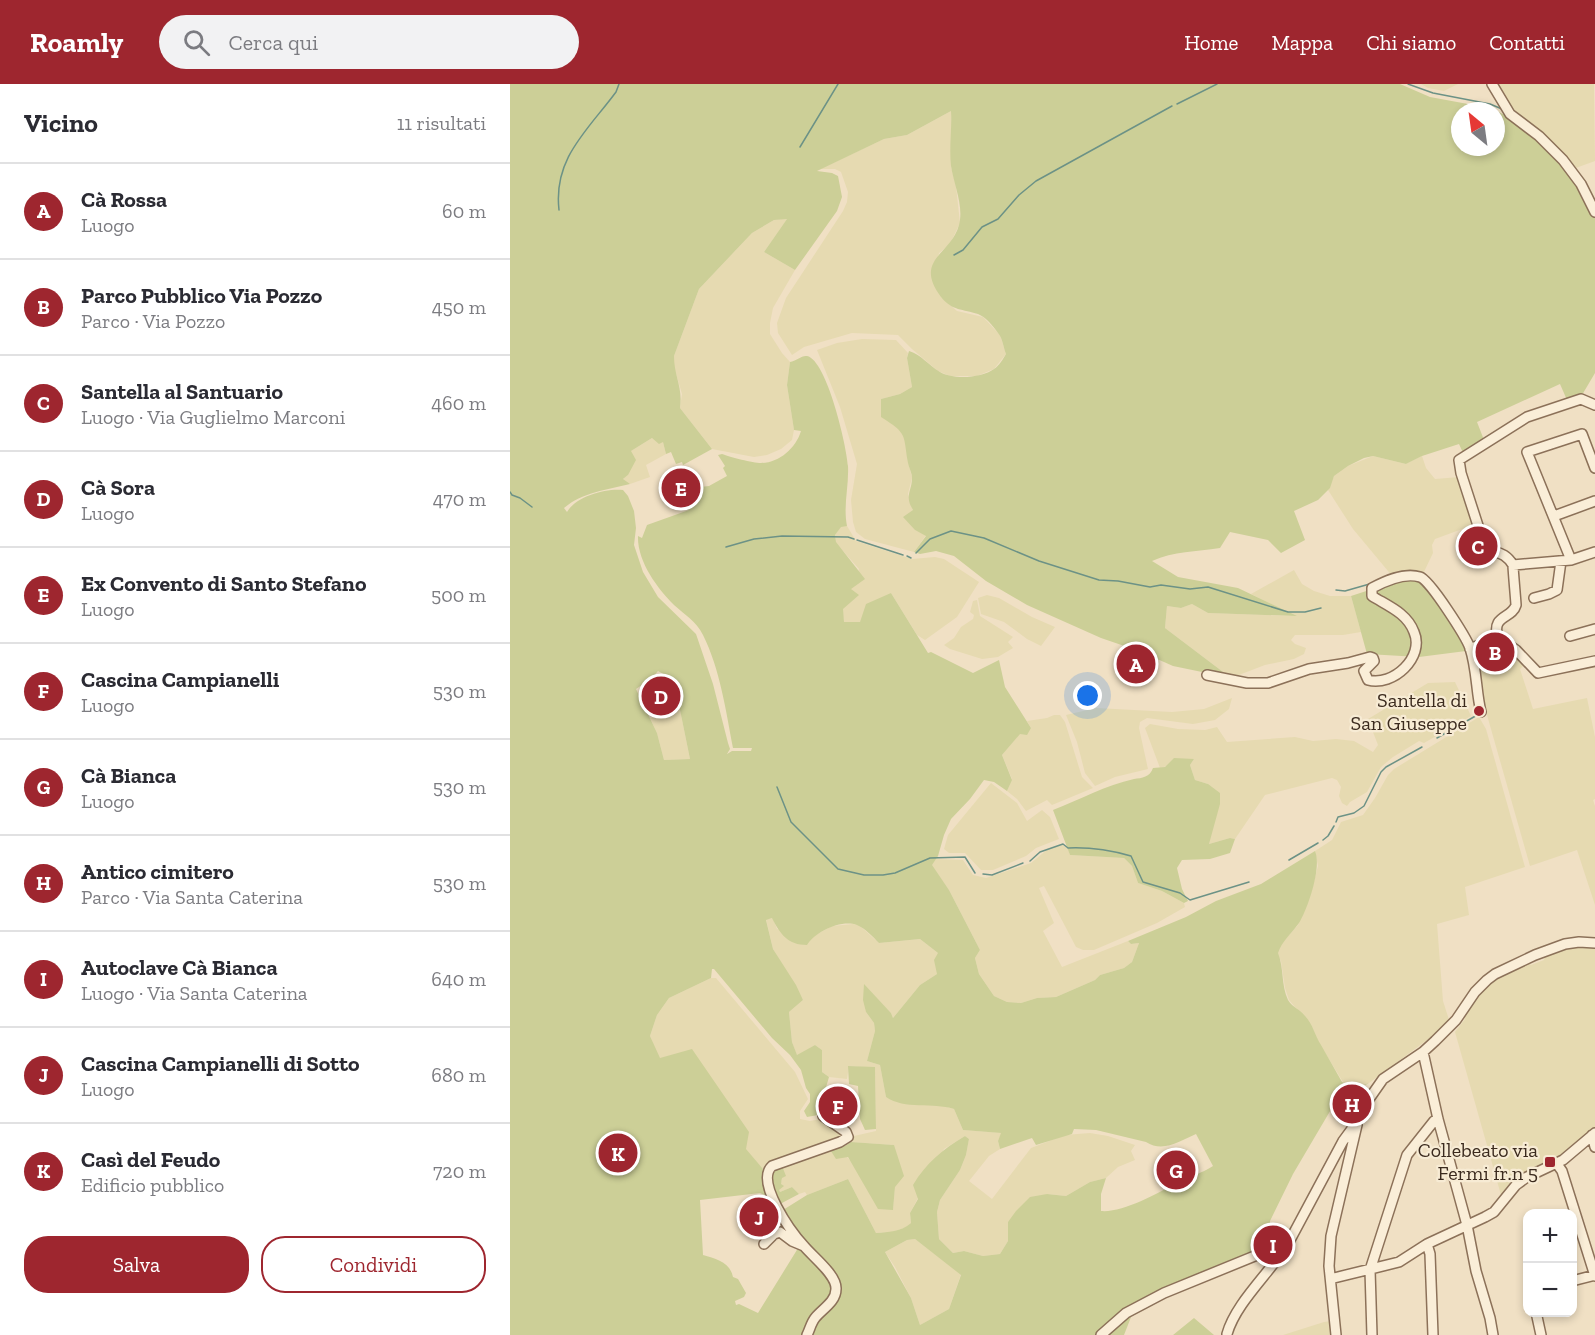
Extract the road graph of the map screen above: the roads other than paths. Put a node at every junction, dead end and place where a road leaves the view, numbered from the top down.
1 (1492, 84) edge
2 (1595, 212) edge
3 (1595, 405) edge
4 (1595, 468) edge
5 (1595, 501) edge
6 (1554, 516) junction
7 (1595, 552) edge
8 (1566, 561) junction
9 (1513, 565) junction
10 (1534, 598) dead end
11 (1595, 629) edge
12 (1570, 636) dead end
13 (1498, 637) junction
14 (1470, 648) junction
15 (1595, 661) edge
16 (1207, 675) dead end
17 (1480, 712) dead end
18 (1595, 943) edge
19 (1423, 1052) junction
20 (1412, 1059) junction
21 (1426, 1064) junction
22 (823, 1116) dead end
23 (1438, 1119) junction
24 (1357, 1122) junction
25 (1594, 1134) edge
26 (1595, 1147) edge
27 (1561, 1165) junction
28 (1467, 1225) junction
29 (1289, 1242) junction
30 (764, 1244) dead end
31 (1427, 1244) junction
32 (804, 1246) junction
33 (1370, 1270) junction
34 (1595, 1275) edge
35 (1331, 1277) junction
36 (1577, 1280) edge
37 (1537, 1317) edge
38 (1102, 1334) edge
39 (1227, 1334) edge
40 (807, 1335) edge
41 (1336, 1335) edge
42 (1372, 1335) edge
43 (1433, 1335) edge
44 (1493, 1335) edge
45 (1540, 1335) edge

1 - 2 street
3 - 9 street
4 - 6 street
5 - 6 street
6 - 8 street
7 - 8 street
8 - 9 street
8 - 10 street
9 - 13 street
11 - 12 street
13 - 14 street
13 - 15 street
14 - 16 street
14 - 17 street
18 - 19 street
19 - 20 street
19 - 21 street
20 - 21 street
20 - 24 street
21 - 23 street
22 - 32 street
23 - 28 street
23 - 33 street
24 - 29 street
24 - 35 street
25 - 26 street
25 - 27 street
27 - 28 street
27 - 34 street
28 - 31 street
28 - 44 street
29 - 38 street
29 - 39 street
30 - 32 street
31 - 33 street
31 - 43 street
32 - 40 street
33 - 35 street
33 - 42 street
34 - 36 street
35 - 41 street
37 - 45 street

